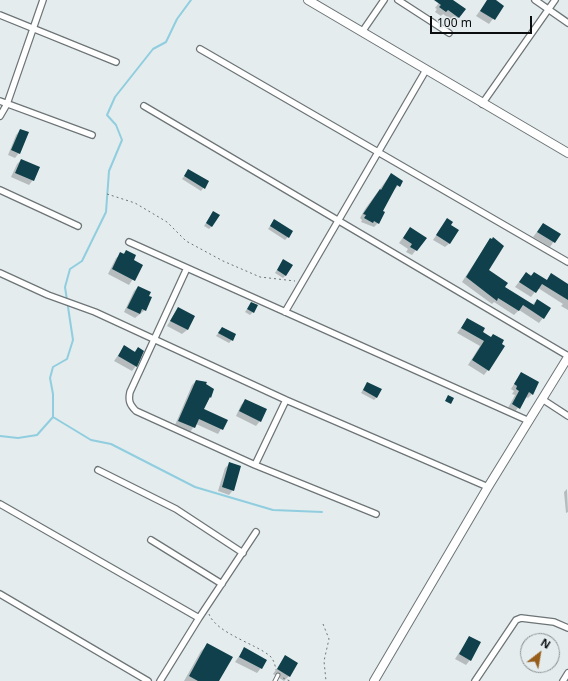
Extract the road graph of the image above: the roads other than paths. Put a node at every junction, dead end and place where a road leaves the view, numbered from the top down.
1 (42, 0) edge
2 (308, 0) edge
3 (384, 0) edge
4 (398, 0) edge
5 (535, 0) edge
6 (555, 0) edge
7 (549, 9) junction
8 (0, 15) edge
9 (568, 23) edge
10 (34, 28) junction
11 (362, 32) junction
12 (449, 33) dead end
13 (200, 49) dead end
14 (116, 62) dead end
15 (426, 70) junction
16 (0, 101) edge
17 (6, 104) junction
18 (482, 104) junction
19 (144, 106) dead end
20 (0, 116) edge
21 (92, 134) dead end
22 (378, 152) junction
23 (568, 153) edge
24 (0, 190) edge
25 (338, 221) junction
26 (78, 226) dead end
27 (129, 242) dead end
28 (568, 262) edge
29 (188, 268) junction
30 (0, 273) edge
31 (285, 312) junction
32 (155, 341) junction
33 (568, 356) edge
34 (542, 399) junction
35 (286, 400) junction
36 (568, 416) edge
37 (529, 421) junction
38 (255, 465) junction
39 (98, 470) dead end
40 (488, 487) junction
41 (0, 504) edge
42 (376, 514) dead end
43 (256, 532) dead end
44 (151, 540) dead end
45 (243, 553) junction
46 (222, 584) junction
47 (0, 594) edge
48 (199, 618) junction
49 (568, 628) edge
50 (568, 673) edge
51 (278, 675) road end
52 (148, 681) edge
53 (160, 681) edge
54 (275, 681) edge
55 (374, 681) edge
56 (475, 681) edge
57 (563, 681) edge

1 - 10 street
2 - 11 street
3 - 11 street
4 - 12 street
5 - 7 street
6 - 7 street
7 - 9 street
7 - 18 street
8 - 10 street
10 - 14 street
10 - 17 street
11 - 15 street
13 - 22 street
15 - 18 street
15 - 22 street
16 - 17 street
17 - 20 street
17 - 21 street
18 - 23 street
19 - 25 street
22 - 25 street
22 - 28 street
24 - 26 street
25 - 31 street
25 - 33 street
27 - 29 street
29 - 31 street
29 - 32 street
30 - 32 street
31 - 37 street
32 - 35 street
32 - 38 street
33 - 34 street
34 - 36 street
34 - 37 street
35 - 38 street
35 - 40 street
37 - 40 street
38 - 42 street
39 - 45 street
40 - 55 street
41 - 48 street
43 - 45 street
44 - 46 street
45 - 46 street
46 - 48 street
47 - 52 street
48 - 53 street
49 - 56 street
50 - 57 street
51 - 54 lane

